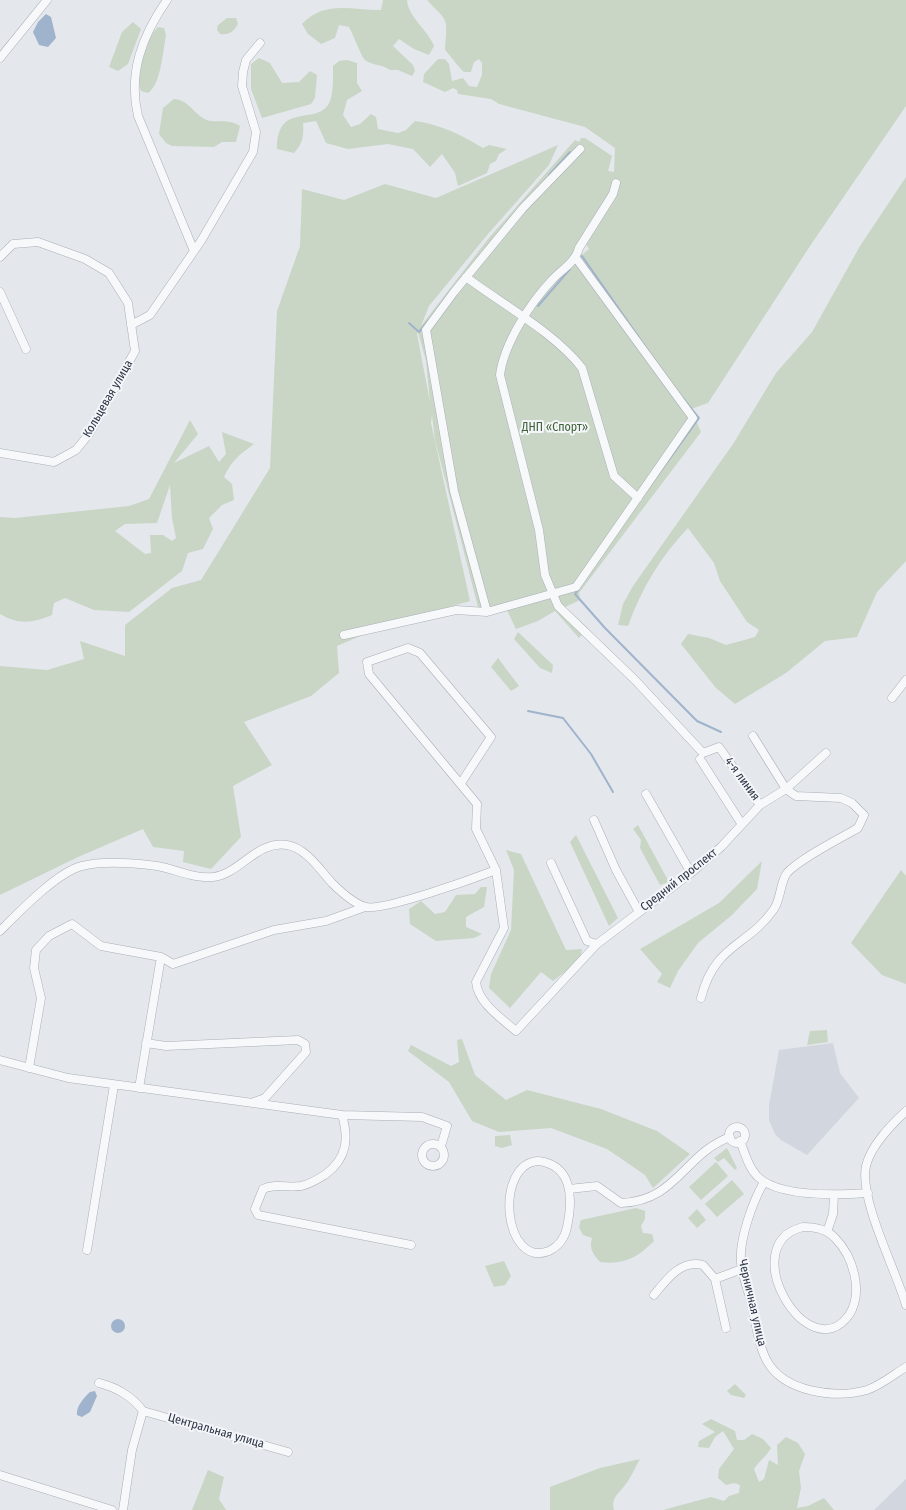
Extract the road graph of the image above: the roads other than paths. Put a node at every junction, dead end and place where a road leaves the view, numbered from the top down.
1 (48, 0) edge
2 (167, 0) edge
3 (260, 43) dead end
4 (0, 58) edge
5 (580, 149) dead end
6 (616, 183) dead end
7 (194, 251) junction
8 (0, 257) edge
9 (576, 258) junction
10 (466, 277) junction
11 (0, 292) edge
12 (524, 319) junction
13 (131, 324) junction
14 (26, 349) dead end
15 (0, 453) edge
16 (638, 498) junction
17 (552, 593) junction
18 (487, 612) junction
19 (344, 634) dead end
20 (906, 680) edge
21 (892, 698) dead end
22 (753, 736) dead end
23 (826, 753) dead end
24 (700, 758) dead end
25 (461, 783) junction
26 (786, 789) junction
27 (646, 794) dead end
28 (760, 805) junction
29 (594, 820) dead end
30 (741, 823) junction
31 (551, 863) dead end
32 (496, 870) junction
33 (691, 873) junction
34 (365, 907) junction
35 (639, 912) junction
36 (0, 931) edge
37 (596, 944) junction
38 (161, 957) junction
39 (701, 998) dead end
40 (146, 1043) junction
41 (0, 1060) edge
42 (29, 1068) junction
43 (114, 1085) junction
44 (139, 1088) junction
45 (254, 1102) junction
46 (906, 1110) edge
47 (342, 1115) junction
48 (730, 1137) junction
49 (740, 1141) junction
50 (439, 1145) dead end
51 (764, 1182) junction
52 (568, 1188) junction
53 (868, 1193) junction
54 (834, 1195) junction
55 (827, 1232) junction
56 (411, 1245) dead end
57 (87, 1250) dead end
58 (742, 1269) junction
59 (715, 1279) junction
60 (654, 1295) dead end
61 (906, 1305) edge
62 (726, 1328) dead end
63 (906, 1367) edge
64 (99, 1383) dead end
65 (143, 1411) junction
66 (288, 1452) dead end
67 (0, 1474) edge
68 (112, 1510) edge
69 (123, 1510) edge

1 - 4 street
2 - 7 street
3 - 7 street
5 - 10 street
6 - 9 street
7 - 13 street
8 - 13 street, Кольцевая улица
9 - 12 street
9 - 16 street
10 - 12 street
10 - 18 street
11 - 14 street
12 - 16 street
12 - 17 street
13 - 15 street, Кольцевая улица
16 - 17 street
17 - 18 street
17 - 28 street, 4-я линия
18 - 19 street
20 - 21 street
22 - 26 street
23 - 26 street, Средний проспект
24 - 30 street
25 - 25 street
25 - 32 street
26 - 28 street, Средний проспект
26 - 39 street
27 - 33 street
28 - 30 street, Средний проспект
29 - 35 street
30 - 33 street, Средний проспект
31 - 37 street
32 - 34 street
32 - 37 street, Средний проспект
33 - 35 street, Средний проспект
34 - 36 street
34 - 38 street
35 - 37 street, Средний проспект
38 - 40 street
38 - 42 street
40 - 44 street
40 - 45 street
41 - 42 street
42 - 43 street
43 - 44 street
43 - 57 street
44 - 45 street
45 - 47 street
46 - 53 street
47 - 50 street
47 - 56 street
48 - 49 street
48 - 49 street
48 - 52 street
49 - 51 street
51 - 54 street
51 - 58 street, Черничная улица
52 - 52 street
53 - 54 street
53 - 61 street
54 - 55 street
55 - 55 street
58 - 59 street
58 - 63 street, Черничная улица
59 - 60 street
59 - 62 street
64 - 65 street, Центральная улица
65 - 66 street, Центральная улица
65 - 69 street
67 - 68 street

